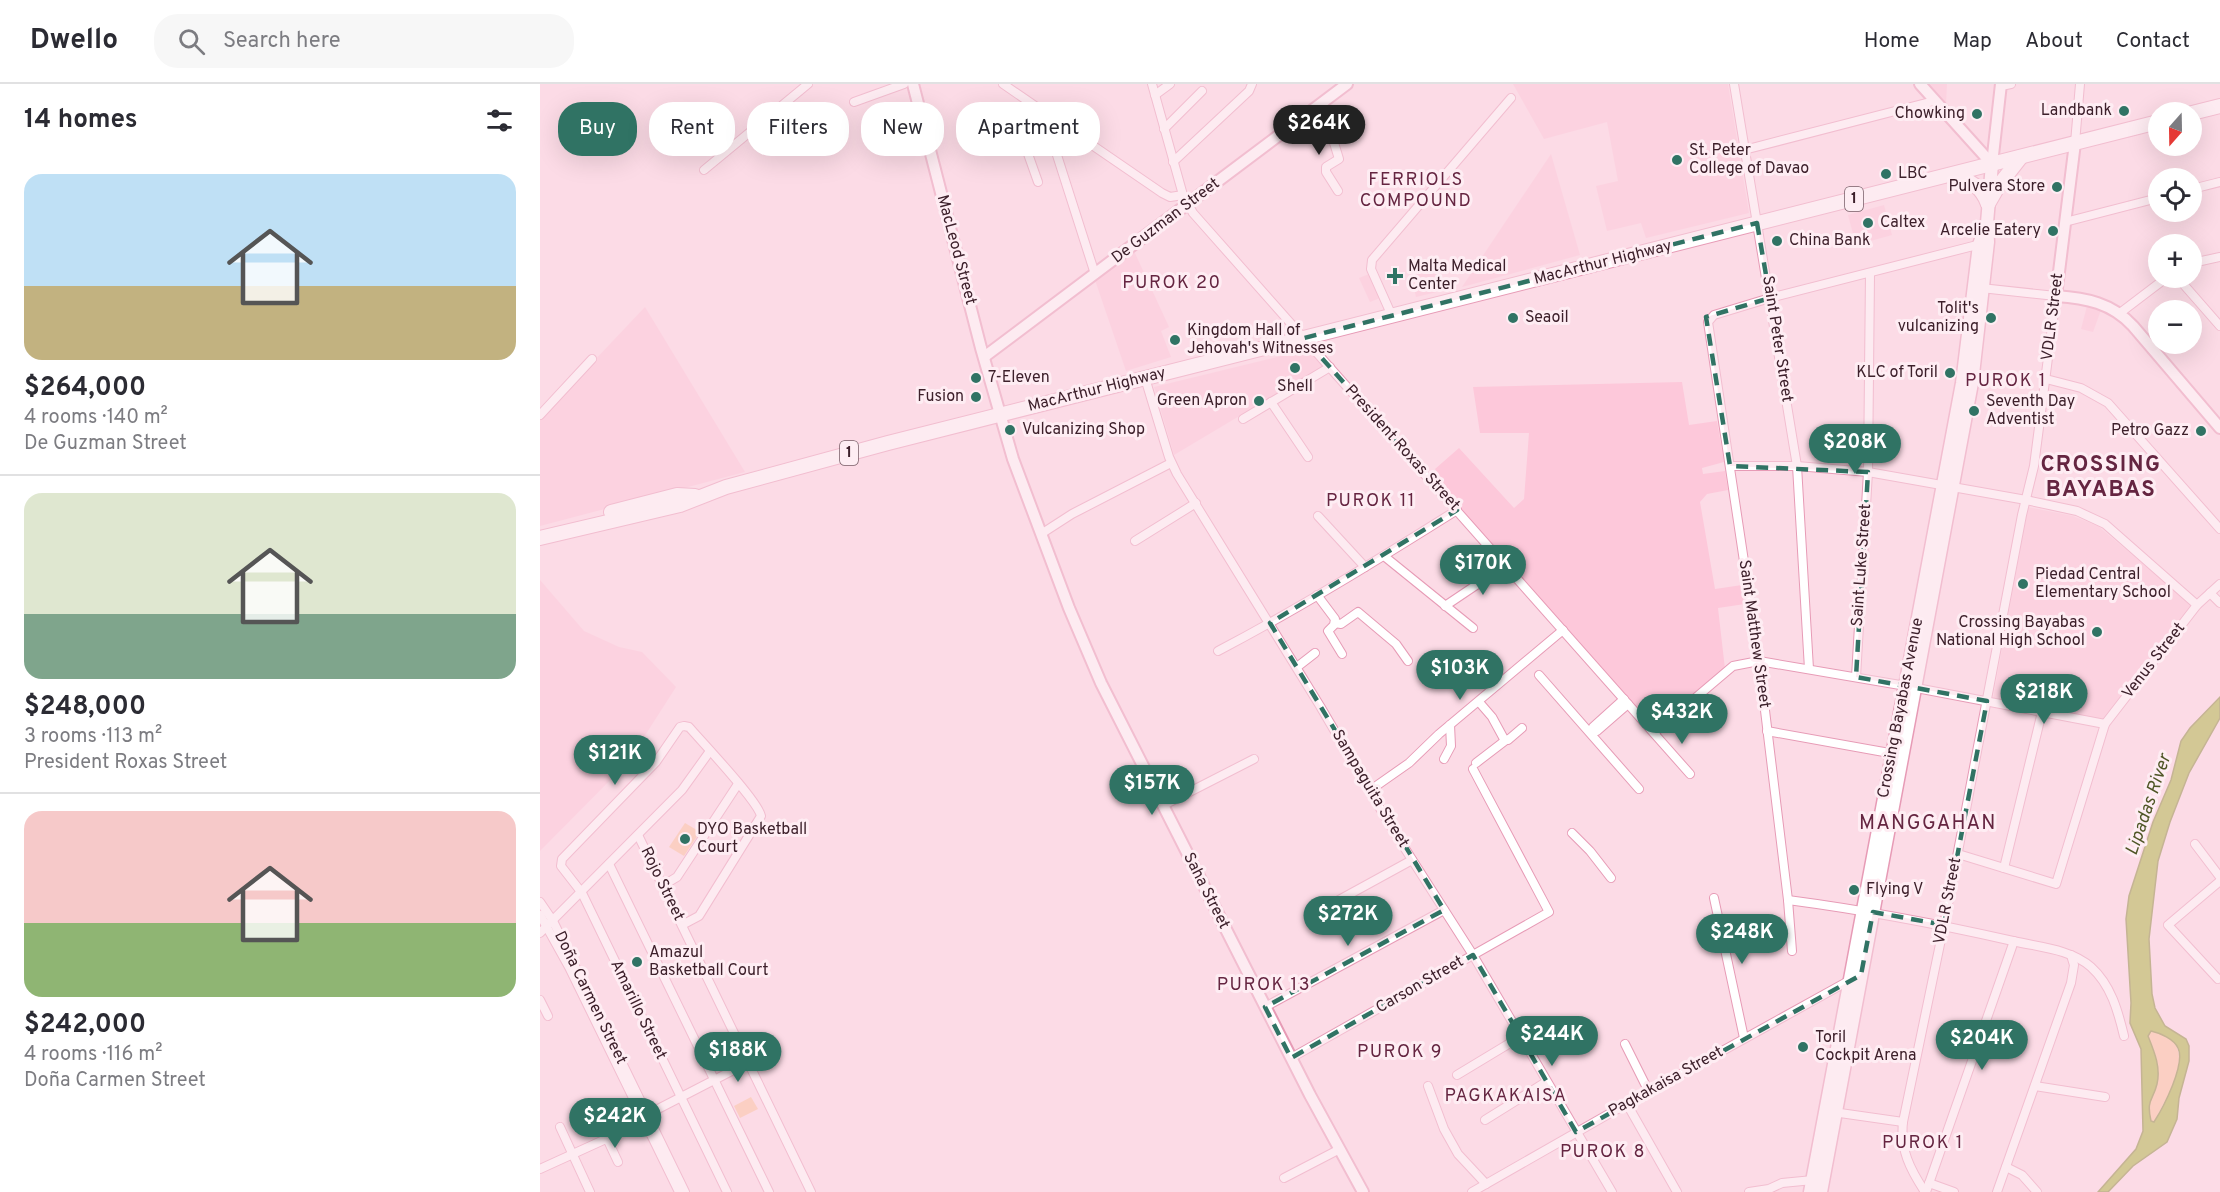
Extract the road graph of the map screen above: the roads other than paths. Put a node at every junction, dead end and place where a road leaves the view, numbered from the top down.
1 (808, 84) edge
2 (904, 84) edge
3 (913, 84) edge
4 (1003, 84) edge
5 (1152, 84) edge
6 (1170, 84) edge
7 (1252, 84) edge
8 (1347, 84) edge
9 (1920, 84) edge
10 (2080, 84) edge
11 (1736, 85) edge
12 (2004, 85) edge
13 (1202, 91) dead end
14 (1155, 95) junction
15 (1511, 98) dead end
16 (1934, 101) junction
17 (854, 102) dead end
18 (1029, 102) edge
19 (2220, 106) edge
20 (1316, 108) junction
21 (2202, 110) edge
22 (2148, 125) edge
23 (1164, 129) junction
24 (2075, 143) junction
25 (1994, 145) junction
26 (1100, 150) edge
27 (1744, 150) junction
28 (1980, 151) junction
29 (1029, 156) edge
30 (1057, 156) edge
31 (2021, 157) junction
32 (1173, 162) junction
33 (1992, 164) junction
34 (704, 170) dead end
35 (1950, 175) junction
36 (1038, 182) dead end
37 (2220, 182) edge
38 (2202, 186) edge
39 (1338, 191) dead end
40 (1185, 200) junction
41 (2148, 201) edge
42 (1988, 204) junction
43 (2065, 222) junction
44 (1757, 224) junction
45 (1984, 244) junction
46 (2220, 257) edge
47 (2202, 262) edge
48 (1095, 274) junction
49 (1870, 274) junction
50 (1978, 288) junction
51 (2153, 288) edge
52 (2187, 288) edge
53 (2056, 296) junction
54 (1770, 298) junction
55 (2120, 313) junction
56 (1392, 316) junction
57 (2220, 326) edge
58 (1304, 338) junction
59 (984, 357) junction
60 (592, 359) dead end
61 (1330, 367) junction
62 (1144, 378) junction
63 (2046, 379) junction
64 (1271, 402) junction
65 (540, 415) edge
66 (999, 415) junction
67 (1243, 419) dead end
68 (2220, 428) edge
69 (1308, 457) dead end
70 (1172, 463) junction
71 (1730, 466) junction
72 (1797, 466) junction
73 (1868, 472) junction
74 (1948, 486) junction
75 (700, 496) junction
76 (2026, 500) junction
77 (1196, 503) junction
78 (1457, 510) junction
79 (1318, 516) dead end
80 (2220, 529) edge
81 (540, 530) edge
82 (1041, 534) junction
83 (540, 538) edge
84 (1135, 542) dead end
85 (1384, 556) junction
86 (1506, 565) junction
87 (1365, 567) junction
88 (2220, 584) edge
89 (2210, 593) junction
90 (1317, 595) junction
91 (2220, 603) edge
92 (1445, 606) junction
93 (2197, 606) junction
94 (1270, 623) junction
95 (1335, 623) junction
96 (1473, 628) dead end
97 (1563, 630) junction
98 (1218, 651) dead end
99 (1315, 653) dead end
100 (1342, 654) dead end
101 (1408, 661) dead end
102 (1759, 661) junction
103 (1297, 668) junction
104 (1809, 669) junction
105 (1539, 675) dead end
106 (1856, 677) junction
107 (1911, 687) junction
108 (1626, 701) junction
109 (1987, 701) junction
110 (1479, 702) junction
111 (2042, 712) junction
112 (2105, 724) junction
113 (1450, 725) junction
114 (1522, 728) dead end
115 (1767, 731) junction
116 (1591, 733) junction
117 (1654, 733) junction
118 (1506, 740) junction
119 (710, 751) junction
120 (1898, 754) junction
121 (1254, 759) dead end
122 (1444, 759) dead end
123 (1690, 774) dead end
124 (738, 784) junction
125 (1639, 789) dead end
126 (1370, 791) junction
127 (1164, 805) dead end
128 (1572, 833) dead end
129 (638, 835) junction
130 (2195, 844) dead end
131 (1958, 854) junction
132 (1412, 860) junction
133 (609, 864) junction
134 (2004, 868) junction
135 (1611, 878) dead end
136 (2220, 879) edge
137 (662, 886) junction
138 (582, 893) junction
139 (1714, 898) dead end
140 (1339, 900) dead end
141 (1788, 900) junction
142 (540, 902) edge
143 (1444, 910) junction
144 (1868, 911) junction
145 (540, 915) edge
146 (550, 924) junction
147 (682, 925) junction
148 (1944, 925) junction
149 (540, 933) edge
150 (2014, 942) junction
151 (1792, 951) dead end
152 (1473, 955) junction
153 (2071, 955) junction
154 (1856, 977) junction
155 (2218, 979) dead end
156 (540, 1000) edge
157 (1265, 1007) junction
158 (548, 1016) dead end
159 (2124, 1036) dead end
160 (1520, 1037) junction
161 (1744, 1038) junction
162 (1625, 1044) dead end
163 (1291, 1058) junction
164 (749, 1062) junction
165 (1457, 1075) dead end
166 (715, 1081) junction
167 (1546, 1082) junction
168 (1428, 1086) dead end
169 (2035, 1086) junction
170 (1649, 1092) junction
171 (2105, 1097) dead end
172 (681, 1098) junction
173 (1627, 1104) junction
174 (1831, 1111) junction
175 (595, 1113) dead end
176 (646, 1117) junction
177 (1485, 1120) dead end
178 (1903, 1122) junction
179 (560, 1127) dead end
180 (1576, 1132) junction
181 (608, 1138) junction
182 (1338, 1150) junction
183 (572, 1155) junction
184 (618, 1162) dead end
185 (2006, 1167) junction
186 (540, 1169) edge
187 (1284, 1178) dead end
188 (1929, 1183) junction
189 (1811, 1186) edge
190 (1480, 1189) edge
191 (682, 1191) edge
192 (590, 1192) edge
193 (727, 1192) edge
194 (769, 1192) edge
195 (811, 1192) edge
196 (1363, 1192) edge
197 (1611, 1192) edge
198 (1677, 1192) edge
199 (1749, 1192) edge
200 (1821, 1192) edge
201 (1925, 1192) edge
202 (1954, 1192) edge
203 (1997, 1192) edge
204 (2037, 1192) edge

1 - 34 street
2 - 17 street
3 - 59 street, MacLeod Street
4 - 18 street
5 - 14 street
6 - 14 street
7 - 32 street
8 - 20 street, De Guzman Street
9 - 16 street
10 - 24 street
11 - 27 street, Saint Peter Street
12 - 25 street
13 - 23 street
14 - 23 street
15 - 56 street
16 - 27 street
16 - 28 street
19 - 21 highway
20 - 39 street
20 - 40 street, De Guzman Street
22 - 24 highway, MacArthur Highway / 1
23 - 32 street
24 - 31 highway, MacArthur Highway / 1
24 - 43 street, VDLR Street
25 - 28 street
25 - 33 street
26 - 40 street
27 - 44 street, Saint Peter Street
28 - 33 street
29 - 36 street
30 - 48 street
31 - 33 highway, MacArthur Highway / 1
31 - 42 highway
32 - 40 street
33 - 35 highway, MacArthur Highway / 1
33 - 42 main road, Crossing Bayabas Avenue
35 - 42 highway
35 - 44 highway, MacArthur Highway / 1
37 - 38 street
40 - 48 street, De Guzman Street
40 - 58 street, President Roxas Street
41 - 43 street
42 - 45 main road, Crossing Bayabas Avenue
43 - 53 street, VDLR Street
44 - 54 street, Saint Peter Street
44 - 56 highway, MacArthur Highway / 1
45 - 49 street
45 - 50 main road, Crossing Bayabas Avenue
46 - 47 street
48 - 59 street, De Guzman Street
49 - 54 street
49 - 73 street, Saint Luke Street
50 - 53 street
50 - 74 main road, Crossing Bayabas Avenue
51 - 55 street
52 - 57 street
53 - 55 street
53 - 63 street, VDLR Street
54 - 71 street, Saint Matthew Street
54 - 72 street, Saint Peter Street
55 - 68 street
56 - 58 highway, MacArthur Highway / 1
58 - 61 street, President Roxas Street
58 - 62 highway, MacArthur Highway / 1
59 - 66 street, MacLeod Street
60 - 65 street
61 - 64 street
61 - 78 street, President Roxas Street
62 - 66 highway, MacArthur Highway / 1
62 - 70 street, Sampaguita Street
63 - 76 street, VDLR Street
63 - 80 street
64 - 67 street
64 - 69 street
66 - 75 highway, MacArthur Highway / 1
66 - 82 street, Saha Street
70 - 77 street, Sampaguita Street
70 - 82 street
71 - 72 street
71 - 102 street, Saint Matthew Street
72 - 73 street
72 - 104 street, Saint Peter Street
73 - 74 street
73 - 106 street, Saint Luke Street
74 - 76 street
74 - 107 main road, Crossing Bayabas Avenue
75 - 81 highway, MacArthur Highway / 1
75 - 83 highway, MacArthur Highway / 1
76 - 93 street
76 - 109 street, VDLR Street
77 - 84 street
77 - 94 street, Sampaguita Street
78 - 85 street
78 - 86 street, President Roxas Street
79 - 87 street
82 - 157 street, Saha Street
85 - 87 street
85 - 92 street
86 - 92 street
86 - 97 street, President Roxas Street
87 - 90 street
88 - 89 street, Venus Street
89 - 91 street
89 - 93 street, Venus Street
90 - 94 street
90 - 95 street
92 - 96 street
93 - 112 street, Venus Street
94 - 98 street
94 - 103 street, Sampaguita Street
95 - 100 street
95 - 101 street
97 - 108 street, President Roxas Street
97 - 110 street
99 - 103 street
102 - 104 street
102 - 115 street, Saint Matthew Street
102 - 117 street
103 - 126 street, Sampaguita Street
104 - 106 street
105 - 116 street
106 - 107 street
107 - 109 street
107 - 120 main road, Crossing Bayabas Avenue
108 - 116 street
108 - 117 street, President Roxas Street
109 - 111 street
109 - 131 street, VDLR Street
110 - 113 street
110 - 118 street
111 - 112 street
111 - 134 street
112 - 134 street, Venus Street
113 - 122 street
113 - 126 street
114 - 118 street
115 - 120 street
115 - 141 street, Saint Matthew Street
116 - 125 street
117 - 123 street, President Roxas Street
118 - 152 street, Carson Street
119 - 124 street
119 - 129 street
119 - 138 street, Amarillo Street
120 - 144 main road, Crossing Bayabas Avenue
121 - 127 street
124 - 137 street
124 - 147 street
126 - 132 street, Sampaguita Street
128 - 135 street
129 - 133 street
129 - 137 street, Rojo Street
130 - 136 street
131 - 134 street
131 - 148 street, VDLR Street
132 - 140 street
132 - 143 street, Sampaguita Street
133 - 138 street
133 - 166 street
136 - 155 street
137 - 147 street, Rojo Street
138 - 146 street
138 - 172 street, Amarillo Street
139 - 161 street
141 - 144 street
141 - 151 street, Saint Matthew Street
142 - 146 street, Doña Carmen Street
143 - 152 street, Sampaguita Street
143 - 157 street
144 - 148 street
144 - 154 main road, Crossing Bayabas Avenue
145 - 146 street, Doña Carmen Street
146 - 149 street
146 - 176 street, Doña Carmen Street
147 - 164 street, Rojo Street
148 - 150 street
148 - 178 street, VDLR Street
150 - 153 street
150 - 188 street
152 - 160 street, Sampaguita Street
152 - 163 street, Carson Street
153 - 159 street
153 - 169 street
154 - 161 street, Pagkakaisa Street
154 - 174 main road, Crossing Bayabas Avenue
156 - 158 street
157 - 163 street, Saha Street
160 - 165 street
160 - 167 street, Sampaguita Street
161 - 170 street, Pagkakaisa Street
162 - 170 street
163 - 182 street, Saha Street
164 - 166 street
164 - 195 street, Rojo Street
166 - 172 street
166 - 194 street
167 - 177 street
167 - 180 street, Sampaguita Street
168 - 190 street
169 - 171 street
169 - 185 street
170 - 173 street, Pagkakaisa Street
172 - 176 street
172 - 193 street, Amarillo Street
173 - 180 street, Pagkakaisa Street
173 - 198 street
174 - 178 street
174 - 189 main road, Crossing Bayabas Avenue
174 - 200 main road, Crossing Bayabas Avenue
175 - 181 street
176 - 181 street
176 - 191 street, Doña Carmen Street
178 - 201 street, VDLR Street
179 - 183 street
180 - 190 street, Pagkakaisa Street
180 - 197 street, Sampaguita Street
181 - 183 street
181 - 184 street
182 - 187 street
182 - 196 street, Saha Street
183 - 186 street
183 - 192 street
185 - 203 street
185 - 204 street
188 - 201 street
188 - 202 street
189 - 199 street

